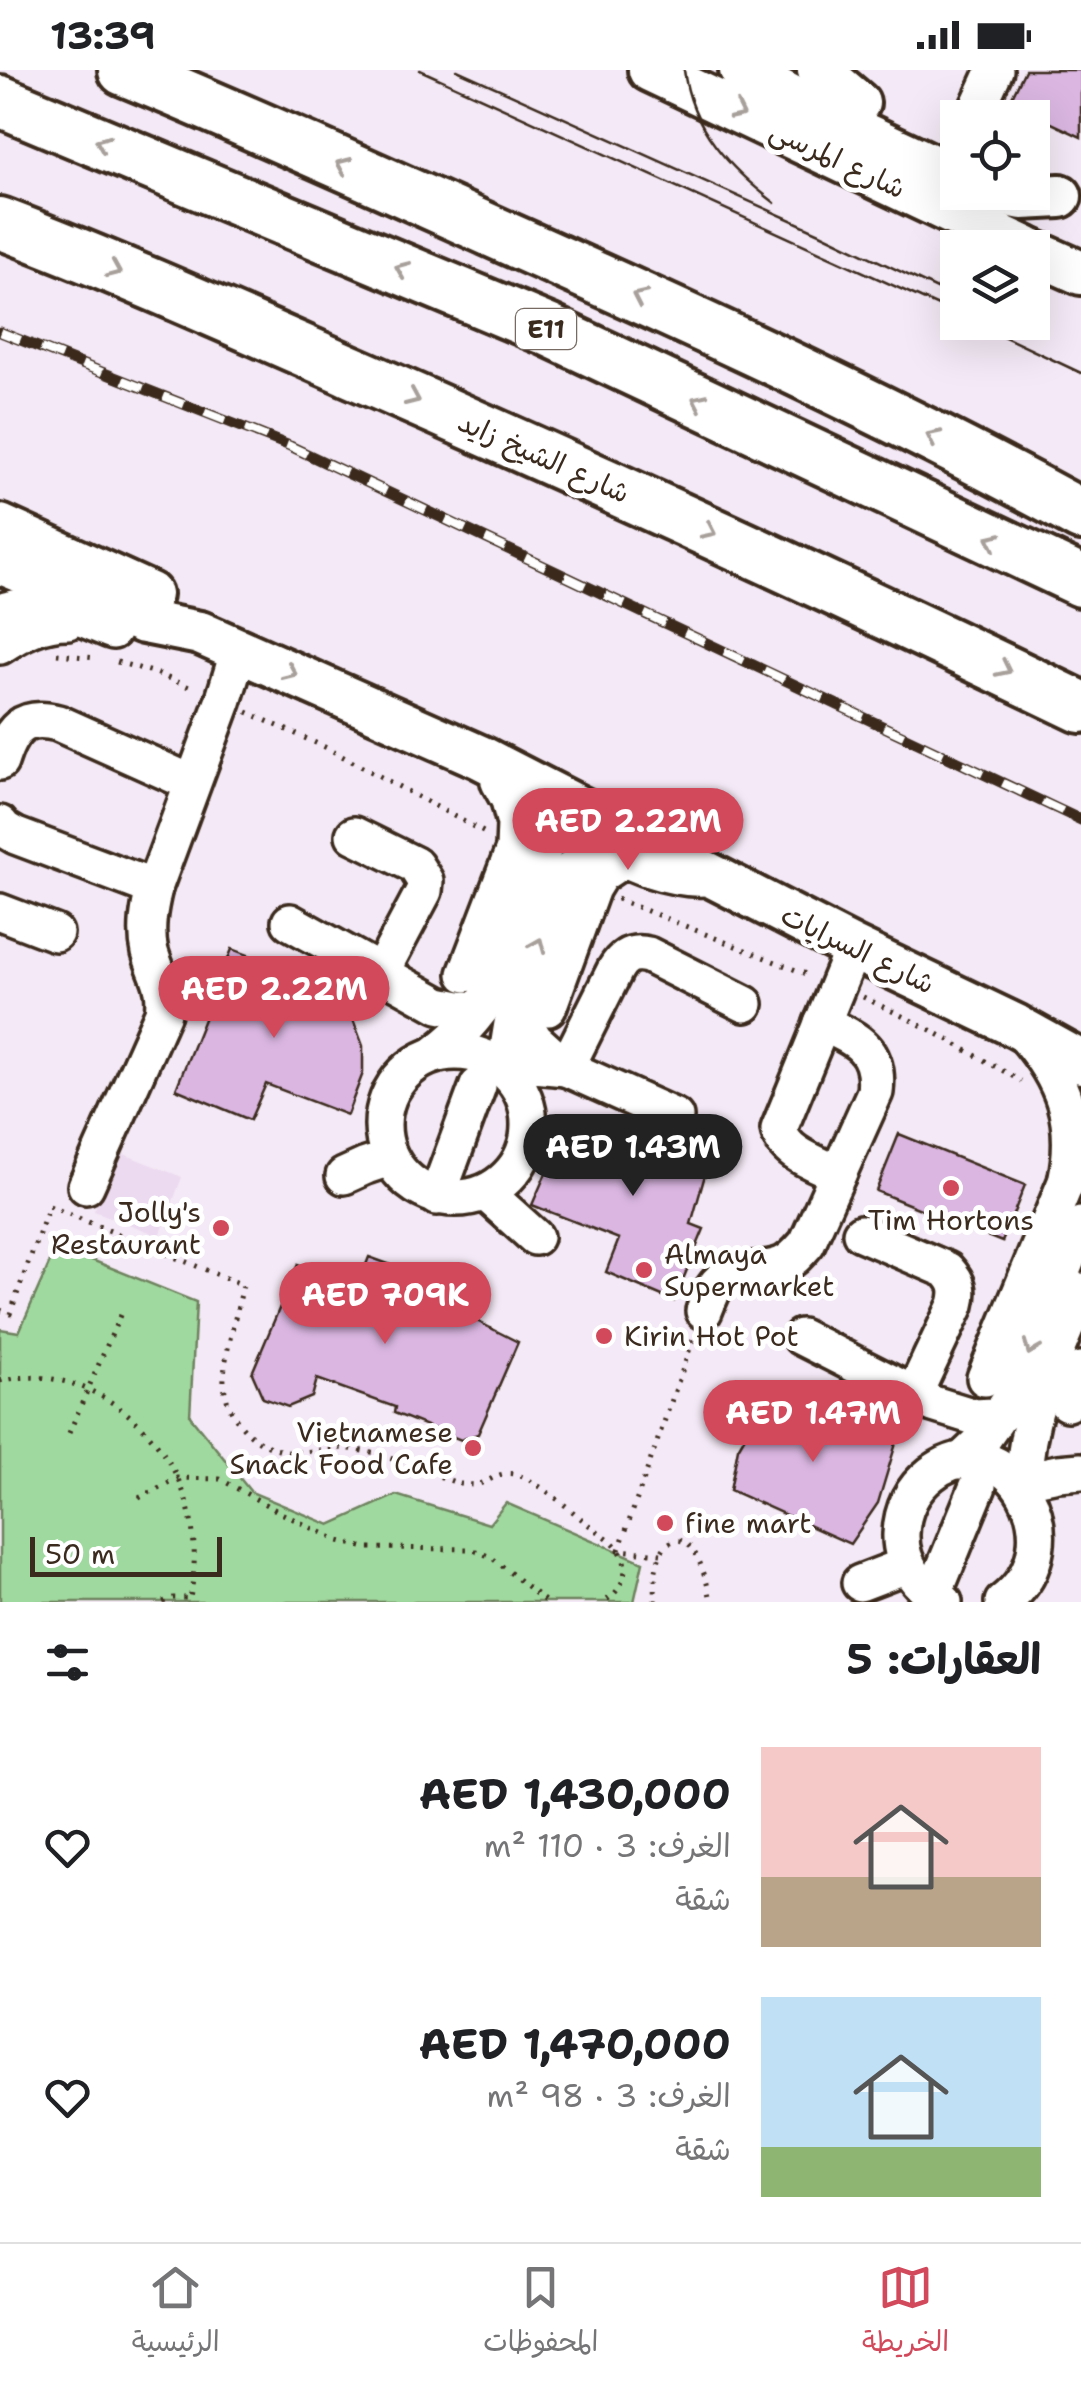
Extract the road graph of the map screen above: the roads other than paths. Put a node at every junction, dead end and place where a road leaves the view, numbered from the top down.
1 (124, 70) edge
2 (740, 70) edge
3 (774, 70) edge
4 (819, 70) edge
5 (995, 70) edge
6 (675, 76) edge
7 (982, 100) edge
8 (0, 101) edge
9 (858, 103) junction
10 (940, 138) edge
11 (940, 169) edge
12 (8, 230) edge
13 (990, 230) edge
14 (1050, 259) edge
15 (1081, 274) edge
16 (1081, 515) edge
17 (0, 526) edge
18 (0, 562) edge
19 (1081, 581) edge
20 (0, 612) edge
21 (86, 620) junction
22 (200, 633) junction
23 (0, 646) edge
24 (239, 650) junction
25 (1081, 706) edge
26 (0, 762) edge
27 (495, 764) junction
28 (192, 782) junction
29 (0, 824) edge
30 (354, 835) dead end
31 (624, 858) junction
32 (715, 878) junction
33 (154, 888) junction
34 (0, 912) edge
35 (290, 922) dead end
36 (55, 932) dead end
37 (853, 948) junction
38 (469, 951) dead end
39 (393, 979) junction
40 (745, 1004) dead end
41 (514, 1009) junction
42 (822, 1022) junction
43 (1029, 1033) junction
44 (1081, 1062) edge
45 (566, 1068) junction
46 (461, 1070) junction
47 (1081, 1076) edge
48 (676, 1117) dead end
49 (390, 1158) junction
50 (838, 1174) junction
51 (344, 1176) dead end
52 (86, 1186) dead end
53 (486, 1192) junction
54 (428, 1193) junction
55 (1081, 1225) edge
56 (861, 1233) dead end
57 (536, 1237) dead end
58 (1081, 1292) edge
59 (704, 1311) road end
60 (801, 1336) dead end
61 (985, 1378) dead end
62 (923, 1399) junction
63 (1016, 1420) junction
64 (1081, 1468) edge
65 (980, 1477) junction
66 (906, 1565) junction
67 (860, 1583) dead end
68 (945, 1600) edge
69 (1004, 1602) edge

16 -> 1 highway
2 - 11 main road
3 - 9 main road, شارع المرسى
4 - 9 main road
5 - 7 lane
6 -> 13 main road, شارع المرسى
19 -> 8 highway, E11
9 - 10 main road, شارع المرسى
12 -> 25 highway, شارع الشيخ زايد
14 - 15 main road, شارع المرسى
17 - 22 main road, شارع السرايات
18 - 22 main road, شارع السرايات
20 - 21 lane
21 - 22 lane
21 - 23 lane
22 - 24 main road, شارع السرايات
24 -> 27 main road, شارع السرايات
24 - 28 lane
26 - 28 lane
27 - 32 main road, شارع السرايات
27 - 38 lane
27 - 41 lane
28 - 33 lane
29 - 33 lane
30 - 39 lane
31 - 32 lane
31 - 41 lane
41 -> 31 lane
32 - 37 main road, شارع السرايات
33 - 52 lane
34 - 36 lane
35 - 39 lane
37 - 42 lane
37 - 43 main road, شارع السرايات
39 - 41 lane
39 - 46 lane
40 - 45 lane
41 - 45 lane
41 - 46 lane
41 - 46 lane
42 - 50 lane
42 - 50 lane
43 - 44 main road, شارع السرايات
43 - 47 lane
43 - 61 lane
45 - 46 lane
45 - 48 lane
46 - 49 lane
46 - 53 lane
46 - 54 lane
49 - 51 lane
49 - 54 lane
50 - 59 lane
53 - 54 lane
53 - 57 lane
55 -> 63 lane
56 - 62 lane
58 - 63 lane
60 - 62 lane
62 - 63 lane
62 - 65 lane
63 - 64 lane
63 - 65 lane
63 - 65 lane
64 - 65 lane
65 - 66 lane
65 - 68 lane
65 - 69 lane
66 - 67 lane
66 - 68 lane

